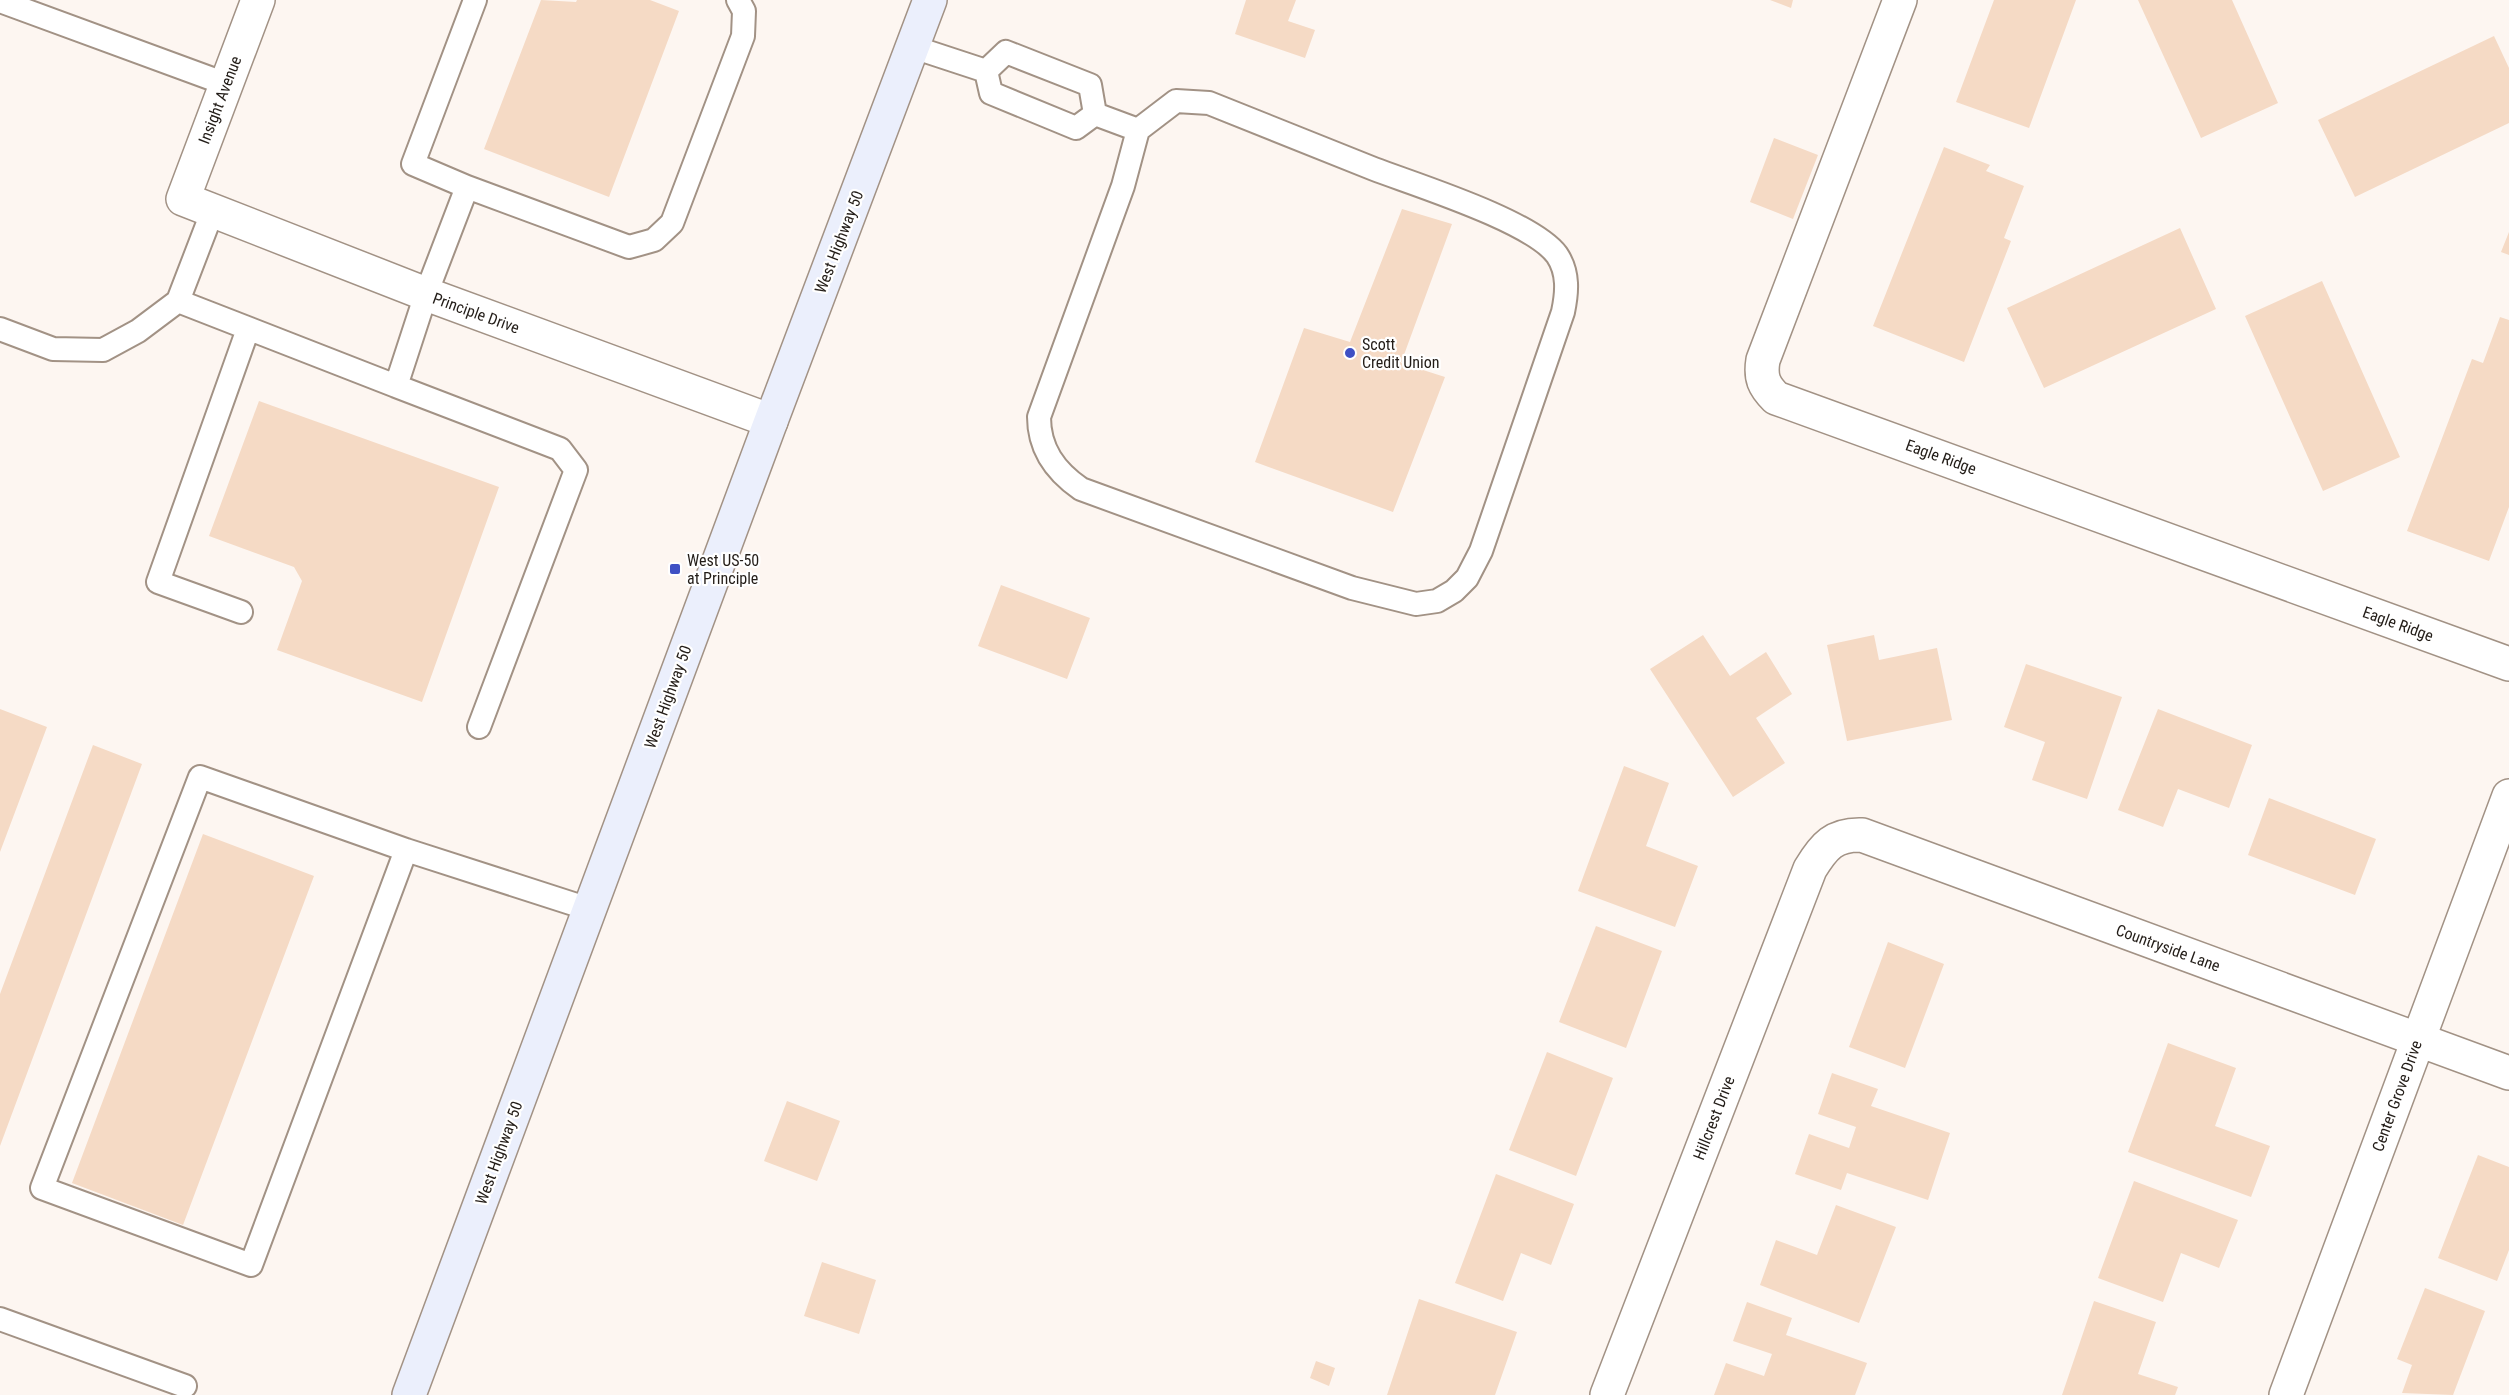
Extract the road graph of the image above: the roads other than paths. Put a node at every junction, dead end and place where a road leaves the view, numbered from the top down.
1 (258, 0) edge
2 (475, 0) edge
3 (738, 0) edge
4 (930, 0) edge
5 (1900, 0) edge
6 (0, 2) edge
7 (913, 46) junction
8 (987, 71) junction
9 (226, 84) junction
10 (1095, 114) junction
11 (1138, 130) junction
12 (466, 187) junction
13 (183, 199) joint
14 (213, 210) junction
15 (426, 294) junction
16 (178, 301) junction
17 (0, 329) edge
18 (248, 329) junction
19 (396, 386) junction
20 (771, 421) junction
21 (241, 612) dead end
22 (2509, 664) edge
23 (479, 727) dead end
24 (2509, 796) edge
25 (1827, 844) joint
26 (406, 850) junction
27 (589, 909) junction
28 (2418, 1040) junction
29 (2509, 1073) edge
30 (0, 1318) edge
31 (185, 1386) dead end
32 (409, 1395) edge
33 (1607, 1395) edge
34 (2286, 1395) edge

1 - 9 street, Insight Avenue
2 - 12 lane
3 - 12 lane
4 - 7 main road, West Highway 50
5 - 22 street, Eagle Ridge
6 - 9 lane
7 - 8 lane
7 - 20 main road, West Highway 50
8 - 10 lane
8 - 10 lane
9 - 13 street, Insight Avenue
10 - 11 lane
11 - 11 lane
12 - 15 lane
13 - 14 street, Principle Drive
14 - 15 street, Principle Drive
14 - 16 lane
15 - 19 lane
15 - 20 street, Principle Drive
16 - 17 lane
16 - 18 lane
18 - 19 lane
18 - 21 lane
19 - 23 lane
20 - 27 main road, West Highway 50
24 - 28 street, Center Grove Drive
25 - 28 street, Countryside Lane
25 - 33 street, Hillcrest Drive
26 - 26 lane
26 - 27 lane
27 - 32 main road, West Highway 50
28 - 29 street, Countryside Lane
28 - 34 street, Center Grove Drive
30 - 31 lane

